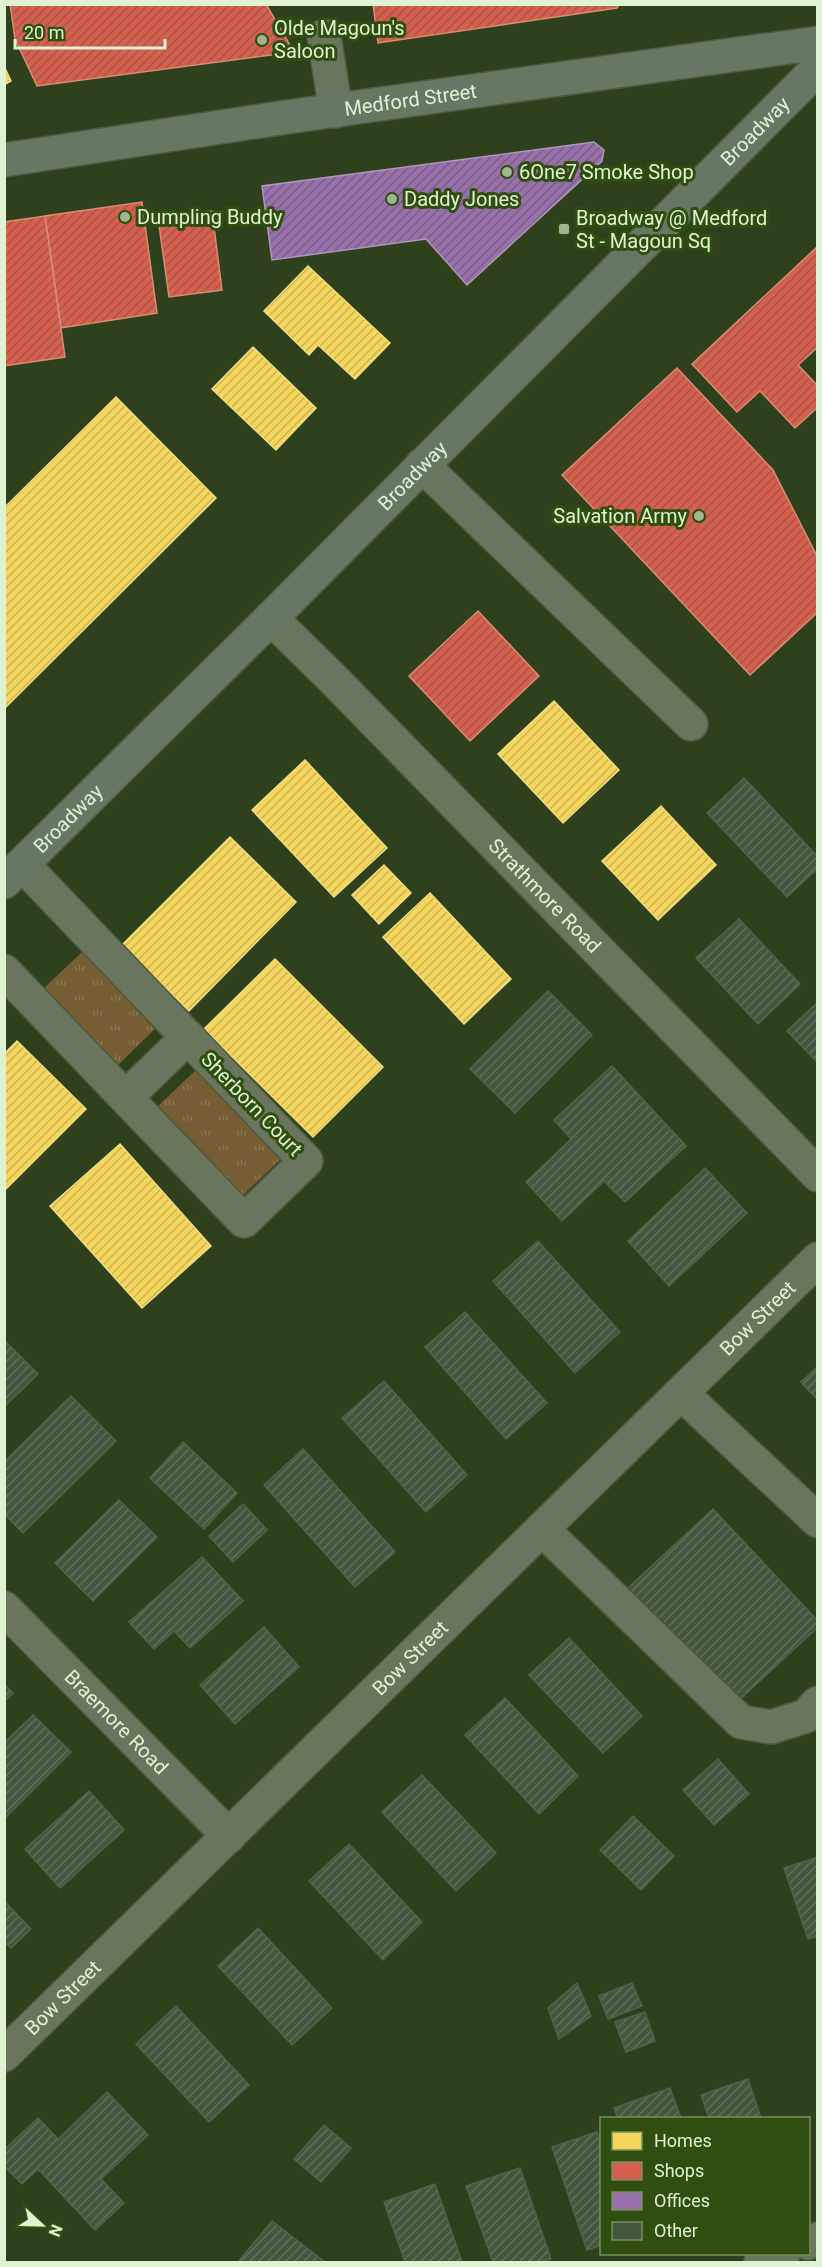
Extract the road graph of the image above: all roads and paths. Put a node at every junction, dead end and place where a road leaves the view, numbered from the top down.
1 (324, 36) dead end
2 (818, 43) edge
3 (818, 68) edge
4 (336, 111) junction
5 (4, 160) edge
6 (422, 465) junction
7 (271, 618) junction
8 (691, 724) dead end
9 (14, 874) edge
10 (4, 971) edge
11 (188, 1037) junction
12 (126, 1097) junction
13 (818, 1175) edge
14 (818, 1259) edge
15 (681, 1393) junction
16 (818, 1521) edge
17 (542, 1529) junction
18 (4, 1608) edge
19 (818, 1703) edge
20 (229, 1836) junction
21 (4, 2055) edge
22 (778, 2255) edge
23 (761, 2262) edge

1 - 4 street
2 - 4 main road, Medford Street
3 - 6 main road, Broadway
4 - 5 main road, Medford Street
6 - 7 main road, Broadway
6 - 8 street
7 - 9 main road, Broadway
7 - 13 street, Strathmore Road
9 - 11 street, Sherborn Court
10 - 12 street, Sherborn Court
11 - 12 street
11 - 12 street, Sherborn Court
14 - 15 street, Bow Street
15 - 16 street
15 - 17 street, Bow Street
17 - 19 street
17 - 20 street, Bow Street
18 - 20 street, Braemore Road
20 - 21 street, Bow Street
22 - 23 street

